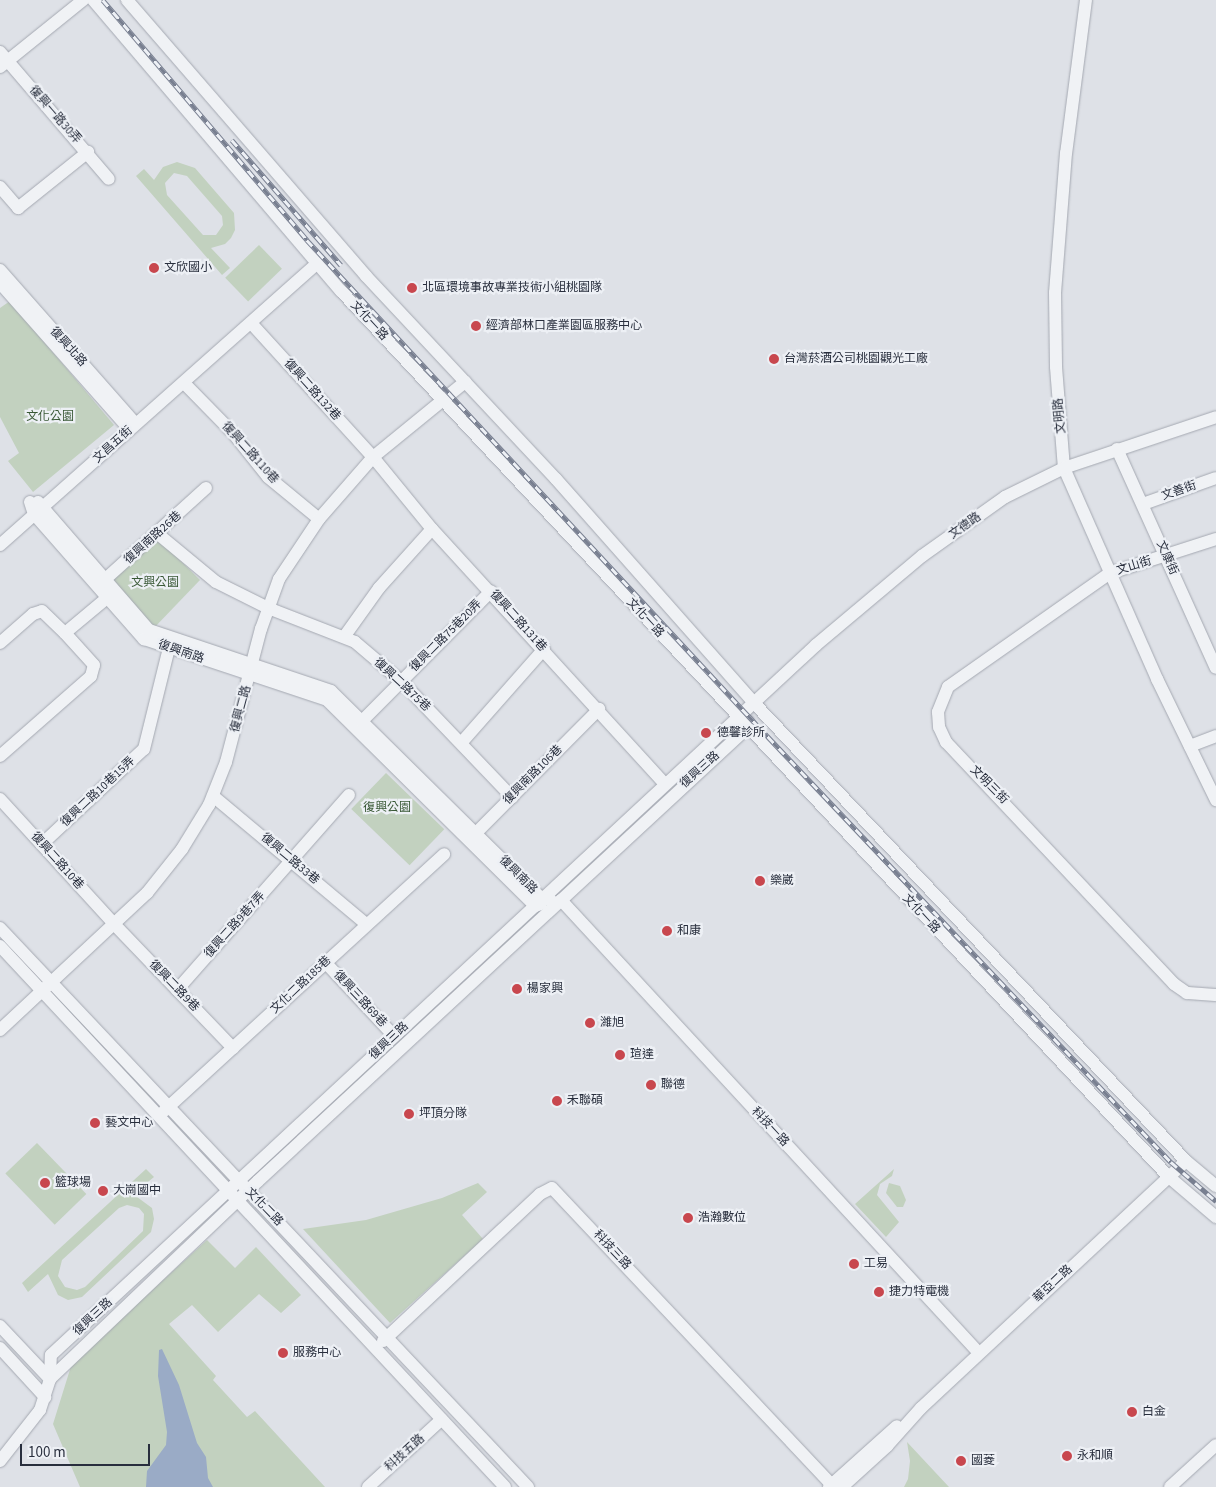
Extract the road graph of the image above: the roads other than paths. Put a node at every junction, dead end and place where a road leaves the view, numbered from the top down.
1 (83, 0) edge
2 (93, 0) edge
3 (127, 0) edge
4 (1086, 0) edge
5 (3, 60) edge
6 (88, 152) junction
7 (110, 178) dead end
8 (0, 187) edge
9 (318, 263) junction
10 (0, 270) edge
11 (0, 283) edge
12 (251, 323) junction
13 (46, 328) junction
14 (465, 382) junction
15 (184, 383) junction
16 (443, 400) junction
17 (1216, 417) edge
18 (130, 426) junction
19 (1117, 449) junction
20 (373, 457) junction
21 (1064, 468) junction
22 (1216, 478) edge
23 (206, 488) dead end
24 (1143, 504) junction
25 (35, 507) junction
26 (319, 519) junction
27 (432, 529) junction
28 (158, 534) junction
29 (0, 536) edge
30 (1216, 539) edge
31 (0, 545) edge
32 (1166, 556) junction
33 (1110, 573) junction
34 (102, 583) junction
35 (491, 591) junction
36 (108, 597) junction
37 (268, 608) junction
38 (65, 633) junction
39 (344, 637) junction
40 (0, 643) edge
41 (168, 648) junction
42 (544, 650) junction
43 (1216, 668) edge
44 (251, 670) junction
45 (281, 680) junction
46 (401, 681) junction
47 (754, 704) junction
48 (599, 709) junction
49 (362, 721) junction
50 (742, 723) junction
51 (1216, 736) edge
52 (462, 742) junction
53 (1190, 746) junction
54 (0, 756) edge
55 (664, 783) junction
56 (349, 795) dead end
57 (213, 796) junction
58 (512, 797) junction
59 (0, 799) edge
60 (1216, 800) edge
61 (472, 837) junction
62 (42, 844) junction
63 (444, 854) dead end
64 (293, 861) junction
65 (560, 900) junction
66 (538, 902) junction
67 (114, 924) junction
68 (366, 924) junction
69 (0, 928) edge
70 (0, 946) edge
71 (325, 962) junction
72 (458, 976) junction
73 (46, 986) junction
74 (468, 986) junction
75 (177, 990) junction
76 (1216, 995) edge
77 (0, 1030) edge
78 (394, 1036) junction
79 (233, 1048) junction
80 (169, 1107) junction
81 (158, 1116) junction
82 (1186, 1161) junction
83 (1168, 1177) junction
84 (243, 1186) junction
85 (1216, 1186) edge
86 (227, 1192) junction
87 (236, 1202) junction
88 (1216, 1217) edge
89 (0, 1326) edge
90 (388, 1336) junction
91 (0, 1348) edge
92 (376, 1348) junction
93 (979, 1353) junction
94 (50, 1378) junction
95 (45, 1397) junction
96 (442, 1419) junction
97 (1216, 1445) edge
98 (0, 1461) edge
99 (834, 1486) edge
100 (368, 1487) edge
101 (505, 1487) edge
102 (528, 1487) edge
103 (1170, 1487) edge

1 - 5 street
2 - 9 street, 文化一路
3 - 14 street, 文化一路
4 - 21 street, 文明路
5 - 6 street, 復興一路30弄
6 - 7 street, 復興一路30弄
6 - 8 street
9 - 12 street, 文昌五街
9 - 16 street, 文化一路
10 - 13 street, 復興北路
11 - 13 street, 復興北路
12 - 15 street, 文昌五街
12 - 20 street, 復興二路132巷
13 - 18 street, 復興北路
14 - 16 street, 復興二路
14 - 47 street, 文化一路
15 - 18 street, 文昌五街
15 - 26 street, 復興二路110巷
16 - 20 street, 復興二路
16 - 50 street, 文化一路
17 - 19 street, 文德路
18 - 25 street, 文昌五街
19 - 21 street, 文德路
19 - 24 street, 文康街
20 - 26 street, 復興二路
20 - 27 street, 復興二路131巷
21 - 33 street, 文明路
21 - 47 street, 文德路
22 - 24 street, 文善街
23 - 28 street, 復興南路26巷
24 - 32 street, 文康街
25 - 29 street, 文昌五街
25 - 31 street, 文昌五街
25 - 34 street, 復興南路
26 - 37 street, 復興二路
27 - 35 street, 復興二路131巷
27 - 39 street
28 - 34 street, 復興南路26巷
28 - 37 street, 復興二路75巷
30 - 32 street, 文山街
32 - 33 street, 文山街
32 - 43 street, 文康街
33 - 53 street, 文明路
33 - 76 street, 文明三街
34 - 36 street, 復興南路
34 - 44 street, 復興南路
35 - 42 street, 復興二路131巷
35 - 46 street, 復興二路75巷20弄
36 - 38 street
36 - 41 street, 復興南路
37 - 39 street, 復興二路75巷
37 - 44 street, 復興二路
38 - 40 street
38 - 54 street
39 - 46 street, 復興二路75巷
41 - 44 street, 復興南路
41 - 62 street, 復興二路10巷15弄
42 - 48 street, 復興二路131巷
42 - 52 street
44 - 45 street, 復興南路
44 - 57 street, 復興二路
45 - 49 street, 復興南路
45 - 61 street, 復興南路
46 - 49 street, 復興二路75巷20弄
46 - 52 street, 復興二路75巷
47 - 50 street, 復興三路
47 - 82 street, 文化一路
48 - 55 street, 復興二路131巷
48 - 58 street, 復興南路106巷
49 - 61 street, 復興南路
50 - 55 street, 復興三路
50 - 65 street, 復興三路
50 - 83 street, 文化一路
51 - 53 street
52 - 58 street, 復興二路75巷
53 - 60 street, 文明路
55 - 66 street, 復興三路
56 - 64 street, 復興二路9巷7弄
57 - 64 street, 復興二路33巷
57 - 67 street, 復興二路
58 - 61 street, 復興南路106巷
59 - 62 street, 復興二路10巷
61 - 66 street, 復興南路
62 - 67 street, 復興二路10巷
63 - 68 street, 文化二路185巷
64 - 68 street, 復興二路33巷
64 - 75 street, 復興二路9巷7弄
65 - 66 street, 復興南路
65 - 74 street, 復興三路
65 - 93 street, 科技一路
66 - 72 street, 復興三路
67 - 73 street, 復興二路
67 - 75 street, 復興二路9巷
68 - 71 street, 文化二路185巷
69 - 73 street, 文化二路
70 - 73 street, 文化二路
71 - 78 street, 復興三路69巷
71 - 79 street, 文化二路185巷
72 - 74 street
72 - 78 street, 復興三路
73 - 77 street, 復興二路
73 - 80 street, 文化二路
73 - 81 street, 文化二路
74 - 84 street, 復興三路
75 - 79 street, 復興二路9巷
78 - 84 street, 復興三路
79 - 80 street, 文化二路185巷
80 - 81 street, 文化二路185巷
80 - 84 street, 文化二路
81 - 86 street, 文化二路
82 - 83 street, 華亞二路
82 - 85 street, 文化一路
83 - 88 street, 文化一路
83 - 93 street, 華亞二路
84 - 86 street, 復興三路
84 - 87 street, 復興三路
84 - 90 street, 文化二路
86 - 87 street, 文化二路
86 - 94 street, 復興三路
87 - 92 street, 文化二路
87 - 94 street, 復興三路
89 - 94 street
90 - 92 street, 科技三路
90 - 99 street, 科技三路
90 - 102 street, 文化二路
91 - 95 street
92 - 96 street, 文化二路
93 - 99 street, 華亞二路
94 - 95 street, 復興三路
95 - 98 street, 復興三路
96 - 100 street, 科技五路
96 - 101 street, 文化二路
97 - 103 street

